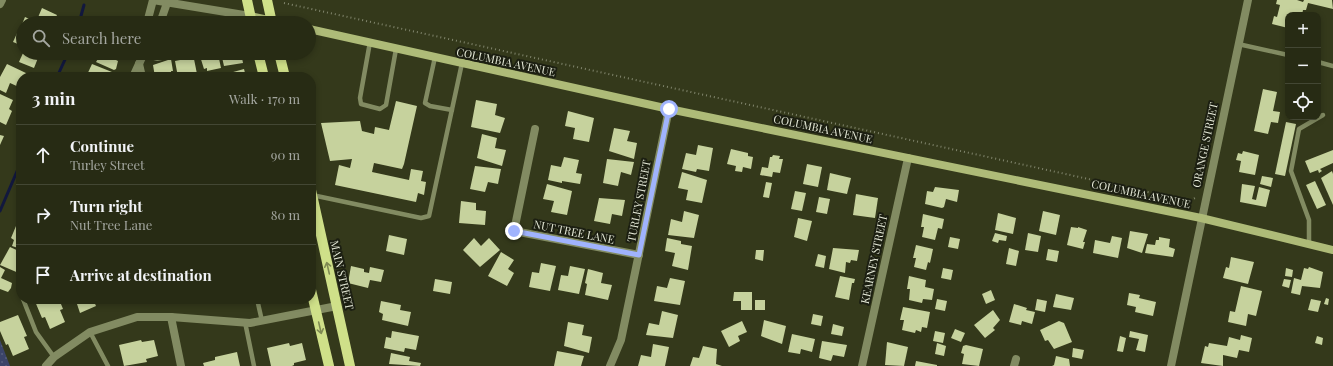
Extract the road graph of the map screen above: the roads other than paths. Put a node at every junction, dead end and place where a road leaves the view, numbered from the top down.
1 (2, 0) edge
2 (153, 0) edge
3 (247, 0) edge
4 (267, 0) edge
5 (1248, 0) edge
6 (167, 3) junction
7 (0, 4) edge
8 (149, 16) edge
9 (162, 16) edge
10 (231, 16) edge
11 (250, 16) edge
12 (273, 16) edge
13 (316, 30) edge
14 (370, 42) junction
15 (1238, 44) junction
16 (396, 48) junction
17 (1285, 54) edge
18 (435, 57) junction
19 (141, 60) edge
20 (260, 60) edge
21 (281, 60) edge
22 (462, 63) junction
23 (1321, 63) edge
24 (139, 64) junction
25 (1333, 66) edge
26 (135, 72) edge
27 (141, 72) edge
28 (263, 72) edge
29 (284, 72) edge
30 (669, 109) junction
31 (452, 110) junction
32 (1323, 115) dead end
33 (535, 129) dead end
34 (908, 158) junction
35 (316, 194) edge
36 (316, 211) edge
37 (1201, 218) junction
38 (1309, 244) junction
39 (1333, 250) edge
40 (639, 255) junction
41 (25, 304) edge
42 (258, 304) edge
43 (314, 304) edge
44 (337, 306) junction
45 (316, 310) junction
46 (171, 317) junction
47 (262, 321) junction
48 (244, 322) junction
49 (90, 332) junction
50 (54, 357) junction
51 (46, 366) edge
52 (108, 366) edge
53 (181, 366) edge
54 (254, 366) edge
55 (329, 366) edge
56 (350, 366) edge
57 (610, 366) edge
58 (862, 366) edge
59 (1171, 366) edge

1 - 7 street
2 - 6 street
2 - 8 street
3 - 11 main road
4 - 12 main road
5 - 15 street, ORANGE STREET
6 - 9 street
6 - 10 street
13 - 14 main road, COLUMBIA AVENUE
14 - 16 main road, COLUMBIA AVENUE
14 - 16 lane
15 - 17 lane
15 - 37 street, ORANGE STREET
16 - 18 main road, COLUMBIA AVENUE
18 - 22 main road, COLUMBIA AVENUE
18 - 31 lane
19 - 24 street
20 - 28 main road
21 - 29 main road
22 - 30 main road, COLUMBIA AVENUE
22 - 31 lane
23 - 25 lane
24 - 26 street
24 - 27 street
30 - 34 main road, COLUMBIA AVENUE
30 - 40 street, TURLEY STREET
31 - 35 lane
32 - 38 lane
33 - 40 street, NUT TREE LANE
34 - 37 main road, COLUMBIA AVENUE
34 - 58 street, KEARNEY STREET
44 -> 36 main road, MAIN STREET
37 - 38 main road, COLUMBIA AVENUE
37 - 59 street, ORANGE STREET
38 - 39 main road, COLUMBIA AVENUE
40 - 57 street, TURLEY STREET
41 - 50 lane
42 - 47 lane
43 - 45 main road
44 - 45 street
44 - 56 main road, MAIN STREET
45 - 47 street
45 -> 55 main road
46 - 48 street
46 - 49 street
46 - 53 street
47 - 48 street
48 - 54 lane
49 - 50 street
49 - 52 lane
50 - 51 street

